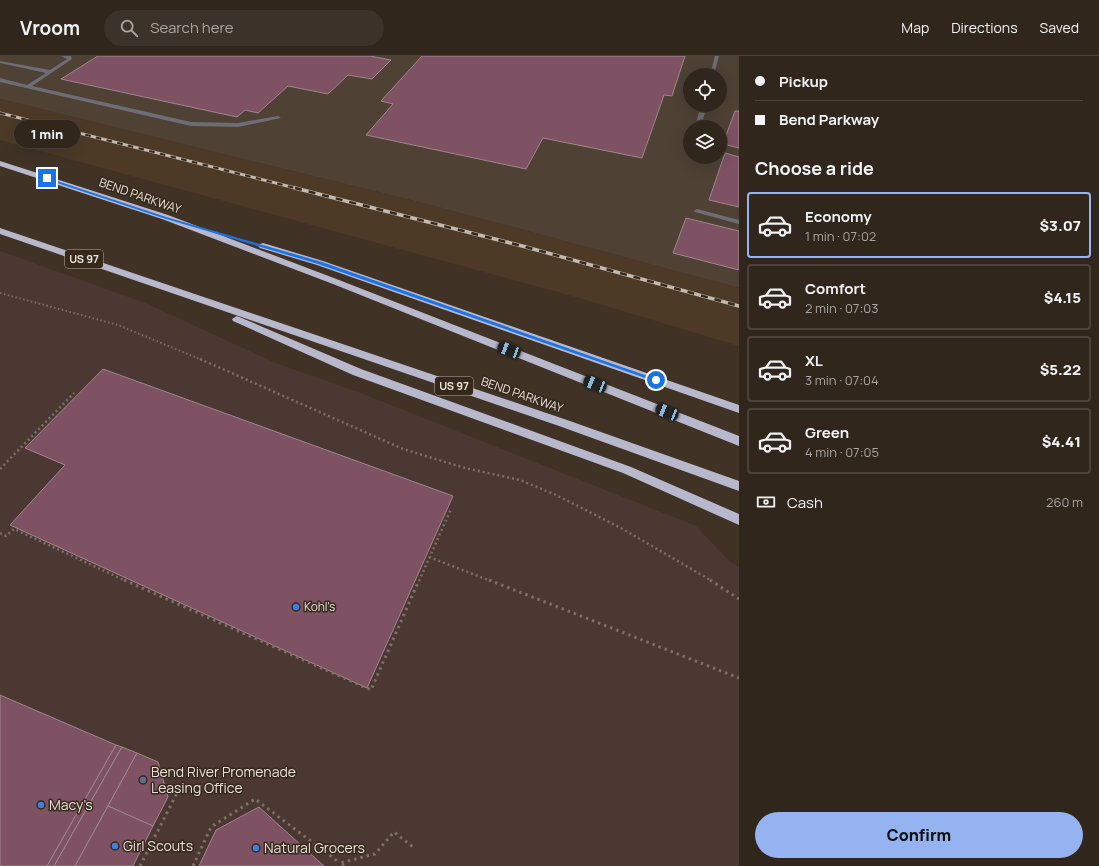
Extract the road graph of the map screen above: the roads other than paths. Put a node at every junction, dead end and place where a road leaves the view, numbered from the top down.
1 (63, 56) edge
2 (717, 56) edge
3 (0, 62) edge
4 (714, 68) edge
5 (51, 72) junction
6 (0, 80) edge
7 (29, 86) junction
8 (278, 118) dead end
9 (0, 163) edge
10 (697, 211) dead end
11 (165, 218) junction
12 (739, 222) edge
13 (0, 231) edge
14 (168, 288) junction
15 (739, 409) edge
16 (739, 441) edge
17 (739, 486) edge
18 (739, 520) edge

1 - 5 lane
2 - 4 lane
3 - 5 lane
5 - 7 lane
6 - 7 lane
7 - 8 lane
9 - 11 highway, BEND PARKWAY
10 - 12 lane
11 - 15 highway
11 - 16 highway, BEND PARKWAY
13 - 14 highway, BEND PARKWAY / US 97
14 - 17 highway, BEND PARKWAY / US 97
14 - 18 highway

